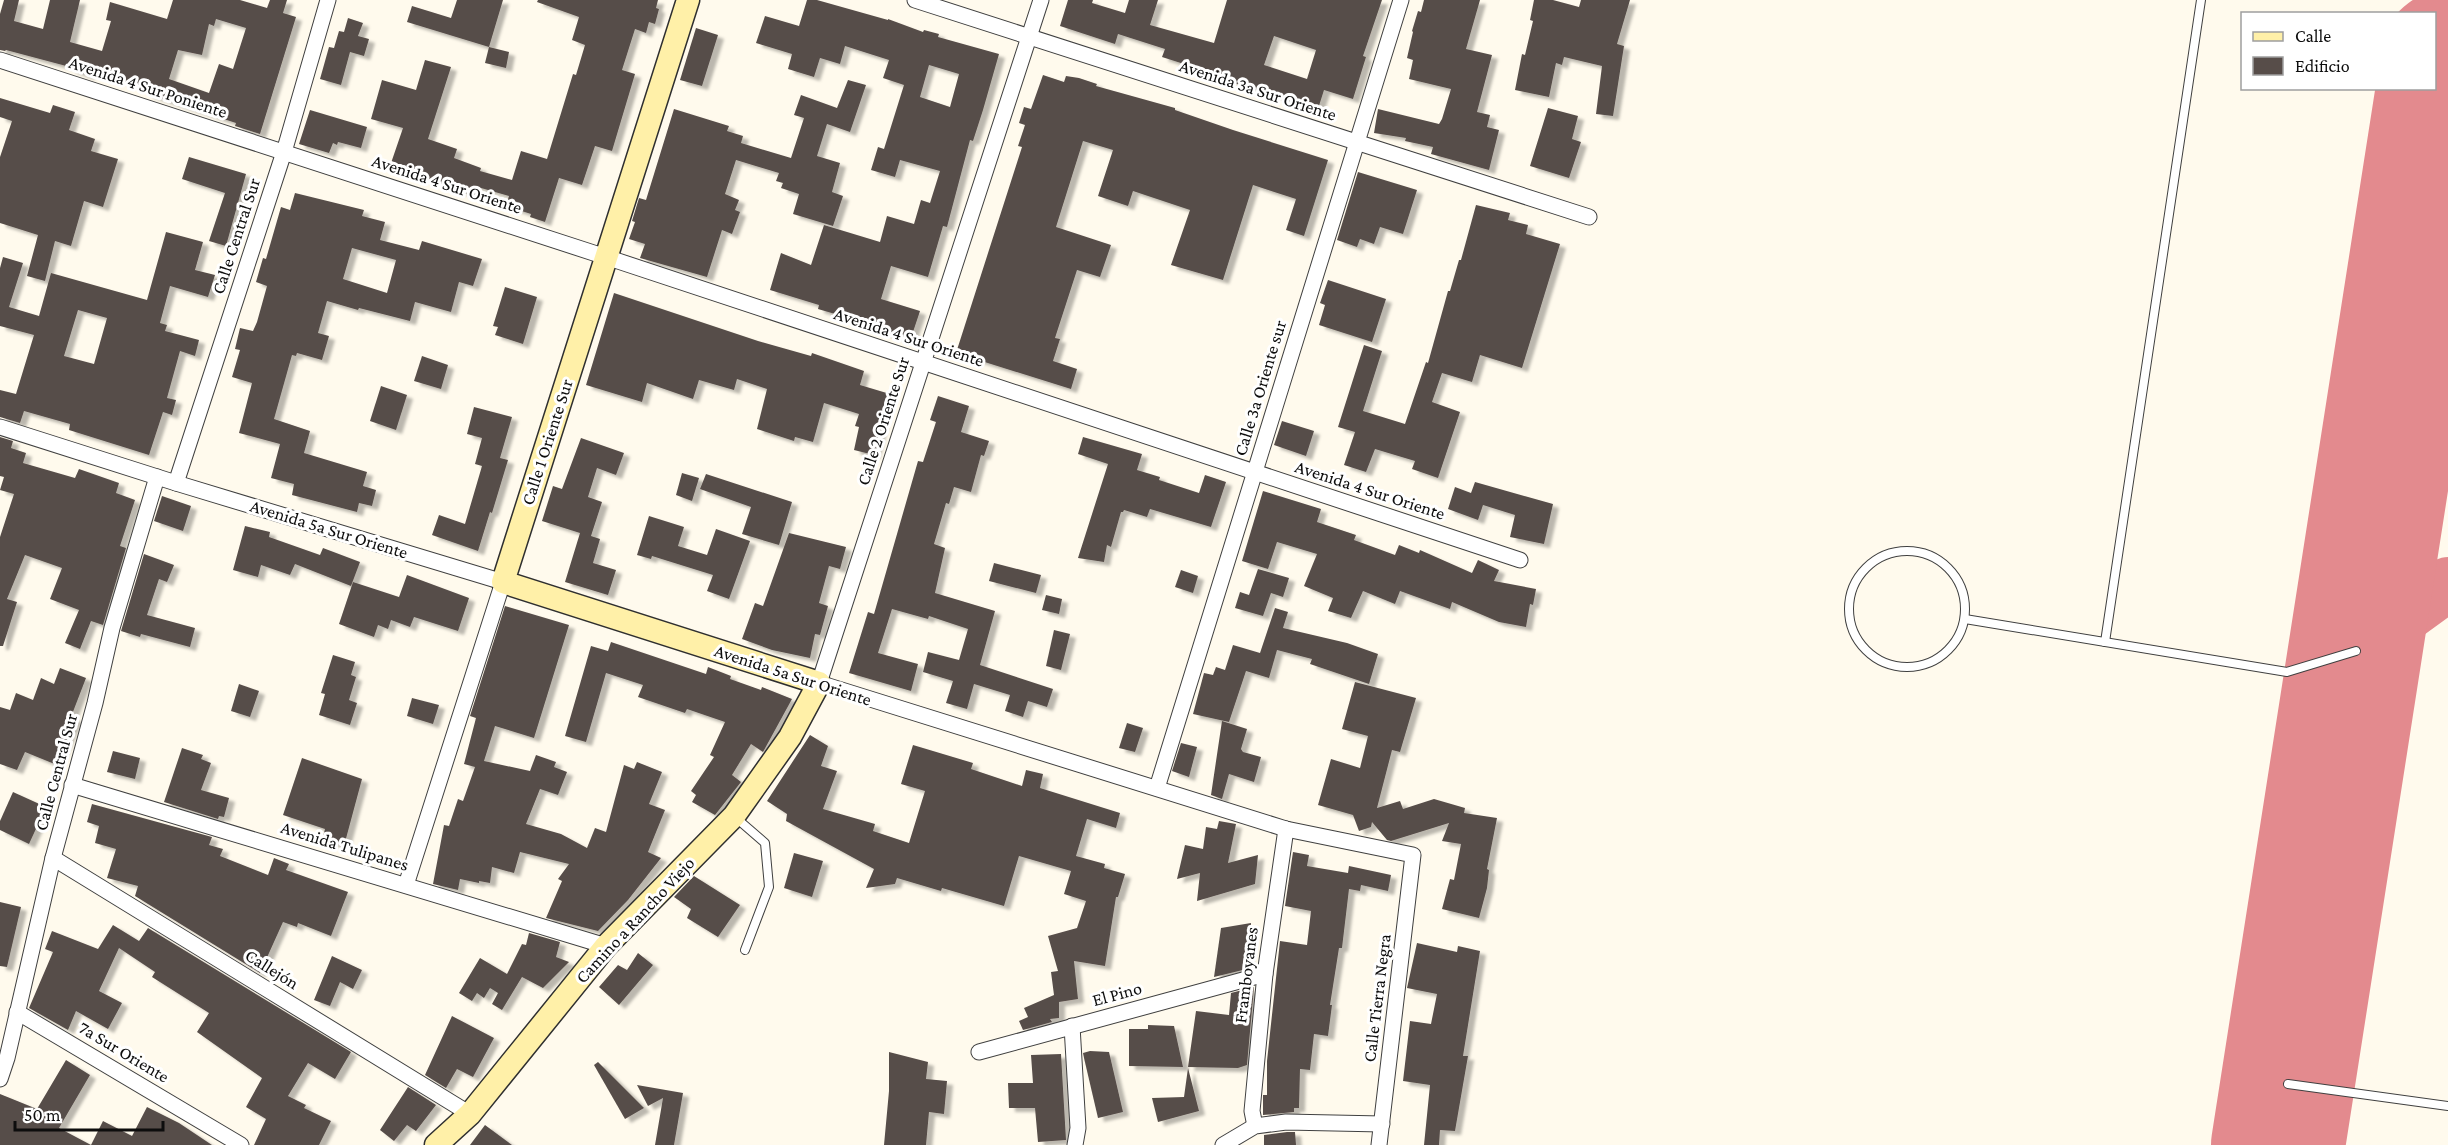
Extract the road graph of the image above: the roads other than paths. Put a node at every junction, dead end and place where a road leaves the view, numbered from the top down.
1 (328, 0) edge
2 (688, 0) edge
3 (915, 0) edge
4 (1041, 0) edge
5 (1401, 0) edge
6 (2201, 0) edge
7 (1029, 36) junction
8 (0, 60) edge
9 (1357, 142) junction
10 (284, 152) junction
11 (1589, 217) dead end
12 (606, 257) junction
13 (923, 362) junction
14 (0, 427) edge
15 (1255, 472) junction
16 (158, 477) junction
17 (176, 483) junction
18 (1520, 560) dead end
19 (503, 582) junction
20 (1965, 619) junction
21 (2105, 642) junction
22 (2356, 651) dead end
23 (819, 683) junction
24 (72, 785) junction
25 (1157, 788) junction
26 (734, 816) junction
27 (1286, 829) junction
28 (1413, 855) joint
29 (53, 858) junction
30 (406, 885) junction
31 (606, 946) junction
32 (745, 950) dead end
33 (1264, 974) junction
34 (17, 1012) junction
35 (1072, 1026) junction
36 (979, 1052) dead end
37 (0, 1079) edge
38 (2288, 1084) dead end
39 (2448, 1107) edge
40 (470, 1114) junction
41 (1382, 1124) junction
42 (1255, 1126) junction
43 (241, 1145) edge
44 (436, 1145) edge
45 (1075, 1145) edge
46 (1223, 1145) edge
47 (1379, 1145) edge

1 - 10 street, Calle Central Sur
2 - 12 street, Calle 1 Oriente Sur
3 - 7 street, Avenida 3a Sur Oriente
4 - 7 street, Calle 2 Oriente Sur
5 - 9 street, Calle 3a Oriente sur
6 - 21 lane
7 - 9 street, Avenida 3a Sur Oriente
7 - 13 street, Calle 2 Oriente Sur
8 - 10 street, Avenida 4 Sur Poniente
9 - 11 street, Avenida 3a Sur Oriente
9 - 15 street, Calle 3a Oriente sur
10 - 12 street, Avenida 4 Sur Oriente
10 - 17 street, Calle Central Sur
12 - 13 street, Avenida 4 Sur Oriente
12 - 19 street, Calle 1 Oriente Sur
13 - 15 street, Avenida 4 Sur Oriente
13 - 23 street, Calle 2 Oriente Sur
14 - 16 street, Avenida 5a Sur Oriente
15 - 18 street, Avenida 4 Sur Oriente
15 - 25 street, Calle 3a Oriente sur
16 - 17 street, Avenida 5a Sur Oriente
16 - 24 street, Calle Central Sur
17 - 19 street, Avenida 5a Sur Oriente
19 - 23 street, Avenida 5a Sur Oriente
19 - 30 street, Calle 1 Oriente Sur
20 - 20 lane
20 - 21 lane
21 - 22 lane
23 - 25 street, Avenida 5a Sur Oriente
23 - 26 street, Camino a Rancho Viejo
24 - 29 street, Calle Central Sur
24 - 30 street, Avenida Tulipanes
25 - 27 street, Avenida 5a Sur Oriente
26 - 31 street, Camino a Rancho Viejo
26 - 32 lane
27 - 28 street, Avenida 5a Sur Oriente
27 - 33 street, Framboyanes
28 - 41 street, Calle Tierra Negra
29 - 34 street, Calle Central Sur
29 - 40 street, Callejón
30 - 31 street, Avenida Tulipanes
31 - 40 street, Camino a Rancho Viejo
33 - 35 street, El Pino
33 - 42 street, Framboyanes
34 - 37 street, Calle Central Sur
34 - 43 street, 7a Sur Oriente
35 - 36 street, El Pino
35 - 45 street
38 - 39 lane
40 - 44 street, Camino a Rancho Viejo
41 - 42 street
41 - 47 street, Calle Tierra Negra
42 - 46 street

